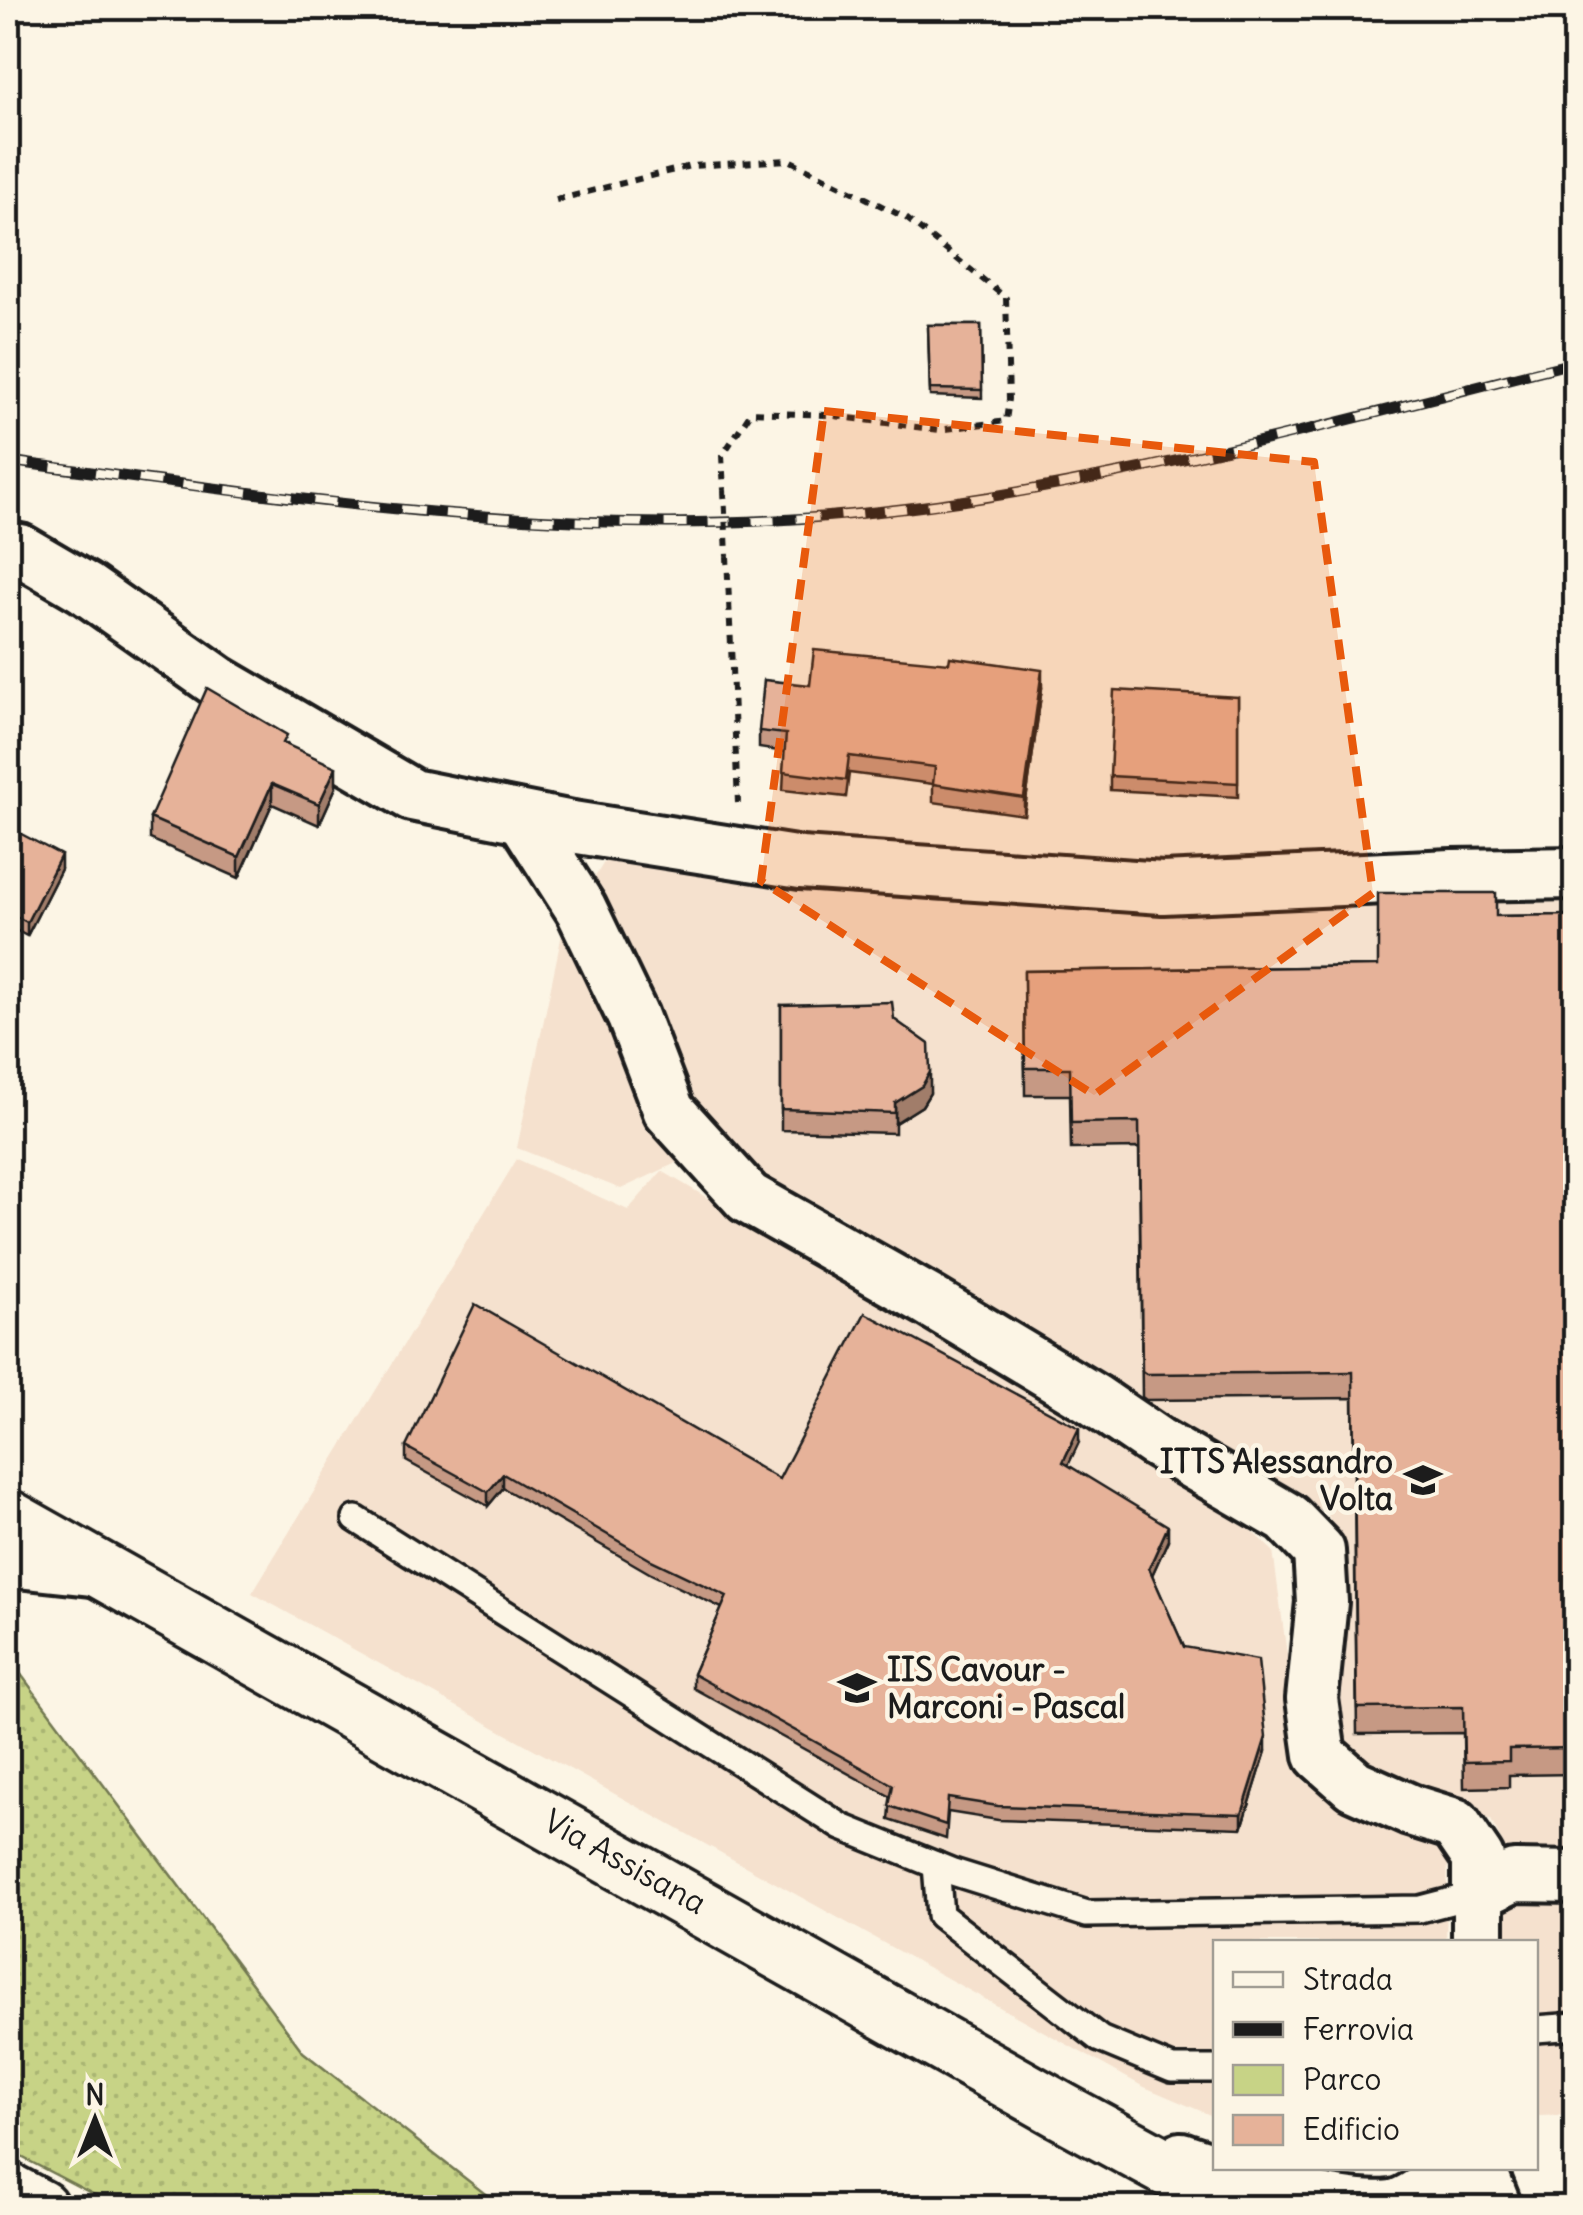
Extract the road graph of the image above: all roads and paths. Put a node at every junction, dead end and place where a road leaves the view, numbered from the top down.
1 (556, 200) dead end
2 (8, 548) edge
3 (523, 818) junction
4 (740, 854) junction
5 (1576, 874) edge
6 (8, 1518) edge
7 (356, 1520) dead end
8 (8, 1561) edge
9 (106, 1571) junction
10 (936, 1865) junction
11 (1576, 1877) edge
12 (1478, 1918) edge
13 (1576, 2026) edge
14 (1538, 2029) edge
15 (1213, 2068) edge
16 (1060, 2110) junction
17 (1213, 2168) edge
18 (1218, 2170) edge
19 (1455, 2170) edge
20 (1468, 2170) edge
21 (1480, 2170) edge
22 (1481, 2170) edge
23 (8, 2191) edge
24 (40, 2208) edge
25 (1242, 2208) edge
26 (1436, 2208) edge
27 (1480, 2208) edge
28 (1496, 2208) edge

1 - 4 path, bridge
2 - 3 street
3 - 4 street
3 - 12 street
4 - 5 street
6 - 9 main road, Via Assisana
7 - 10 lane
8 - 9 street
9 - 16 main road, Via Assisana
10 - 12 lane
10 - 15 lane
11 - 12 street
13 - 14 lane
16 - 17 street
16 - 25 main road, Via Assisana
18 - 19 street
20 - 26 street
21 - 27 street
22 - 28 street
23 - 24 main road

